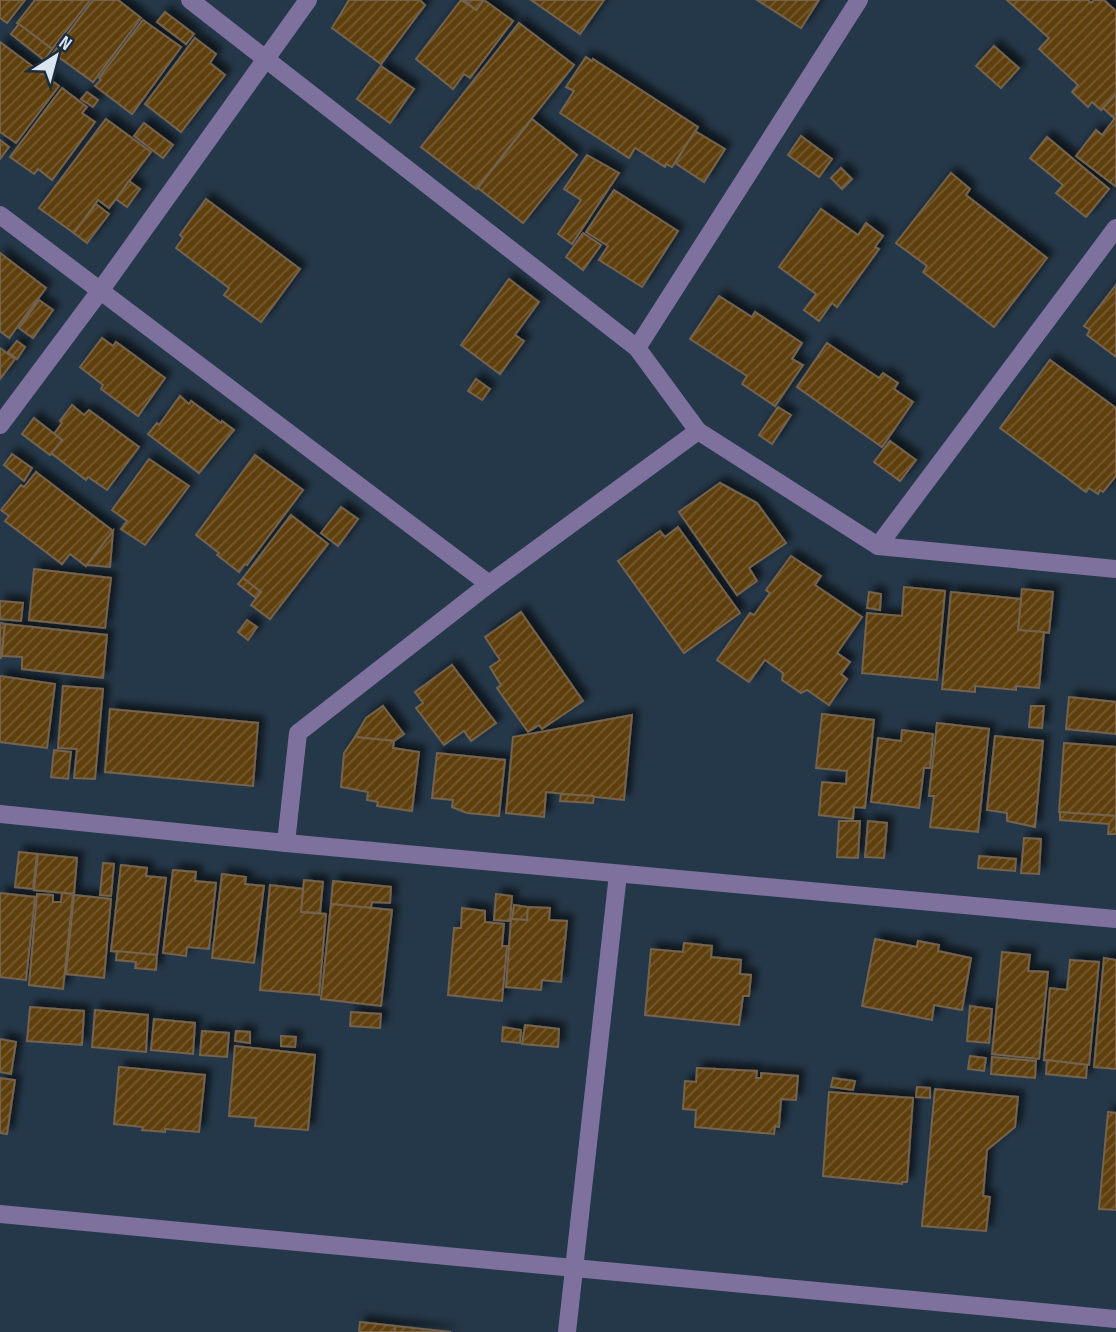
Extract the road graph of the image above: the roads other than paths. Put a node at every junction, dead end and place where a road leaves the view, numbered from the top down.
1 (190, 0) edge
2 (308, 0) edge
3 (859, 0) edge
4 (267, 58) junction
5 (0, 215) edge
6 (1116, 228) edge
7 (100, 291) junction
8 (637, 348) junction
9 (0, 425) edge
10 (698, 431) junction
11 (878, 546) junction
12 (1116, 569) edge
13 (488, 584) junction
14 (0, 814) edge
15 (286, 843) junction
16 (618, 874) junction
17 (1116, 919) edge
18 (0, 1214) edge
19 (573, 1268) junction
20 (1116, 1319) edge
21 (567, 1332) edge

1 - 4 street
2 - 4 street
3 - 8 street
4 - 7 street
4 - 8 street
5 - 7 street
6 - 11 street
7 - 9 street
7 - 13 street
8 - 10 street
10 - 11 street
10 - 13 street
11 - 12 street
13 - 15 street
14 - 15 street
15 - 16 street
16 - 17 street
16 - 19 street
18 - 19 street
19 - 20 street
19 - 21 street

